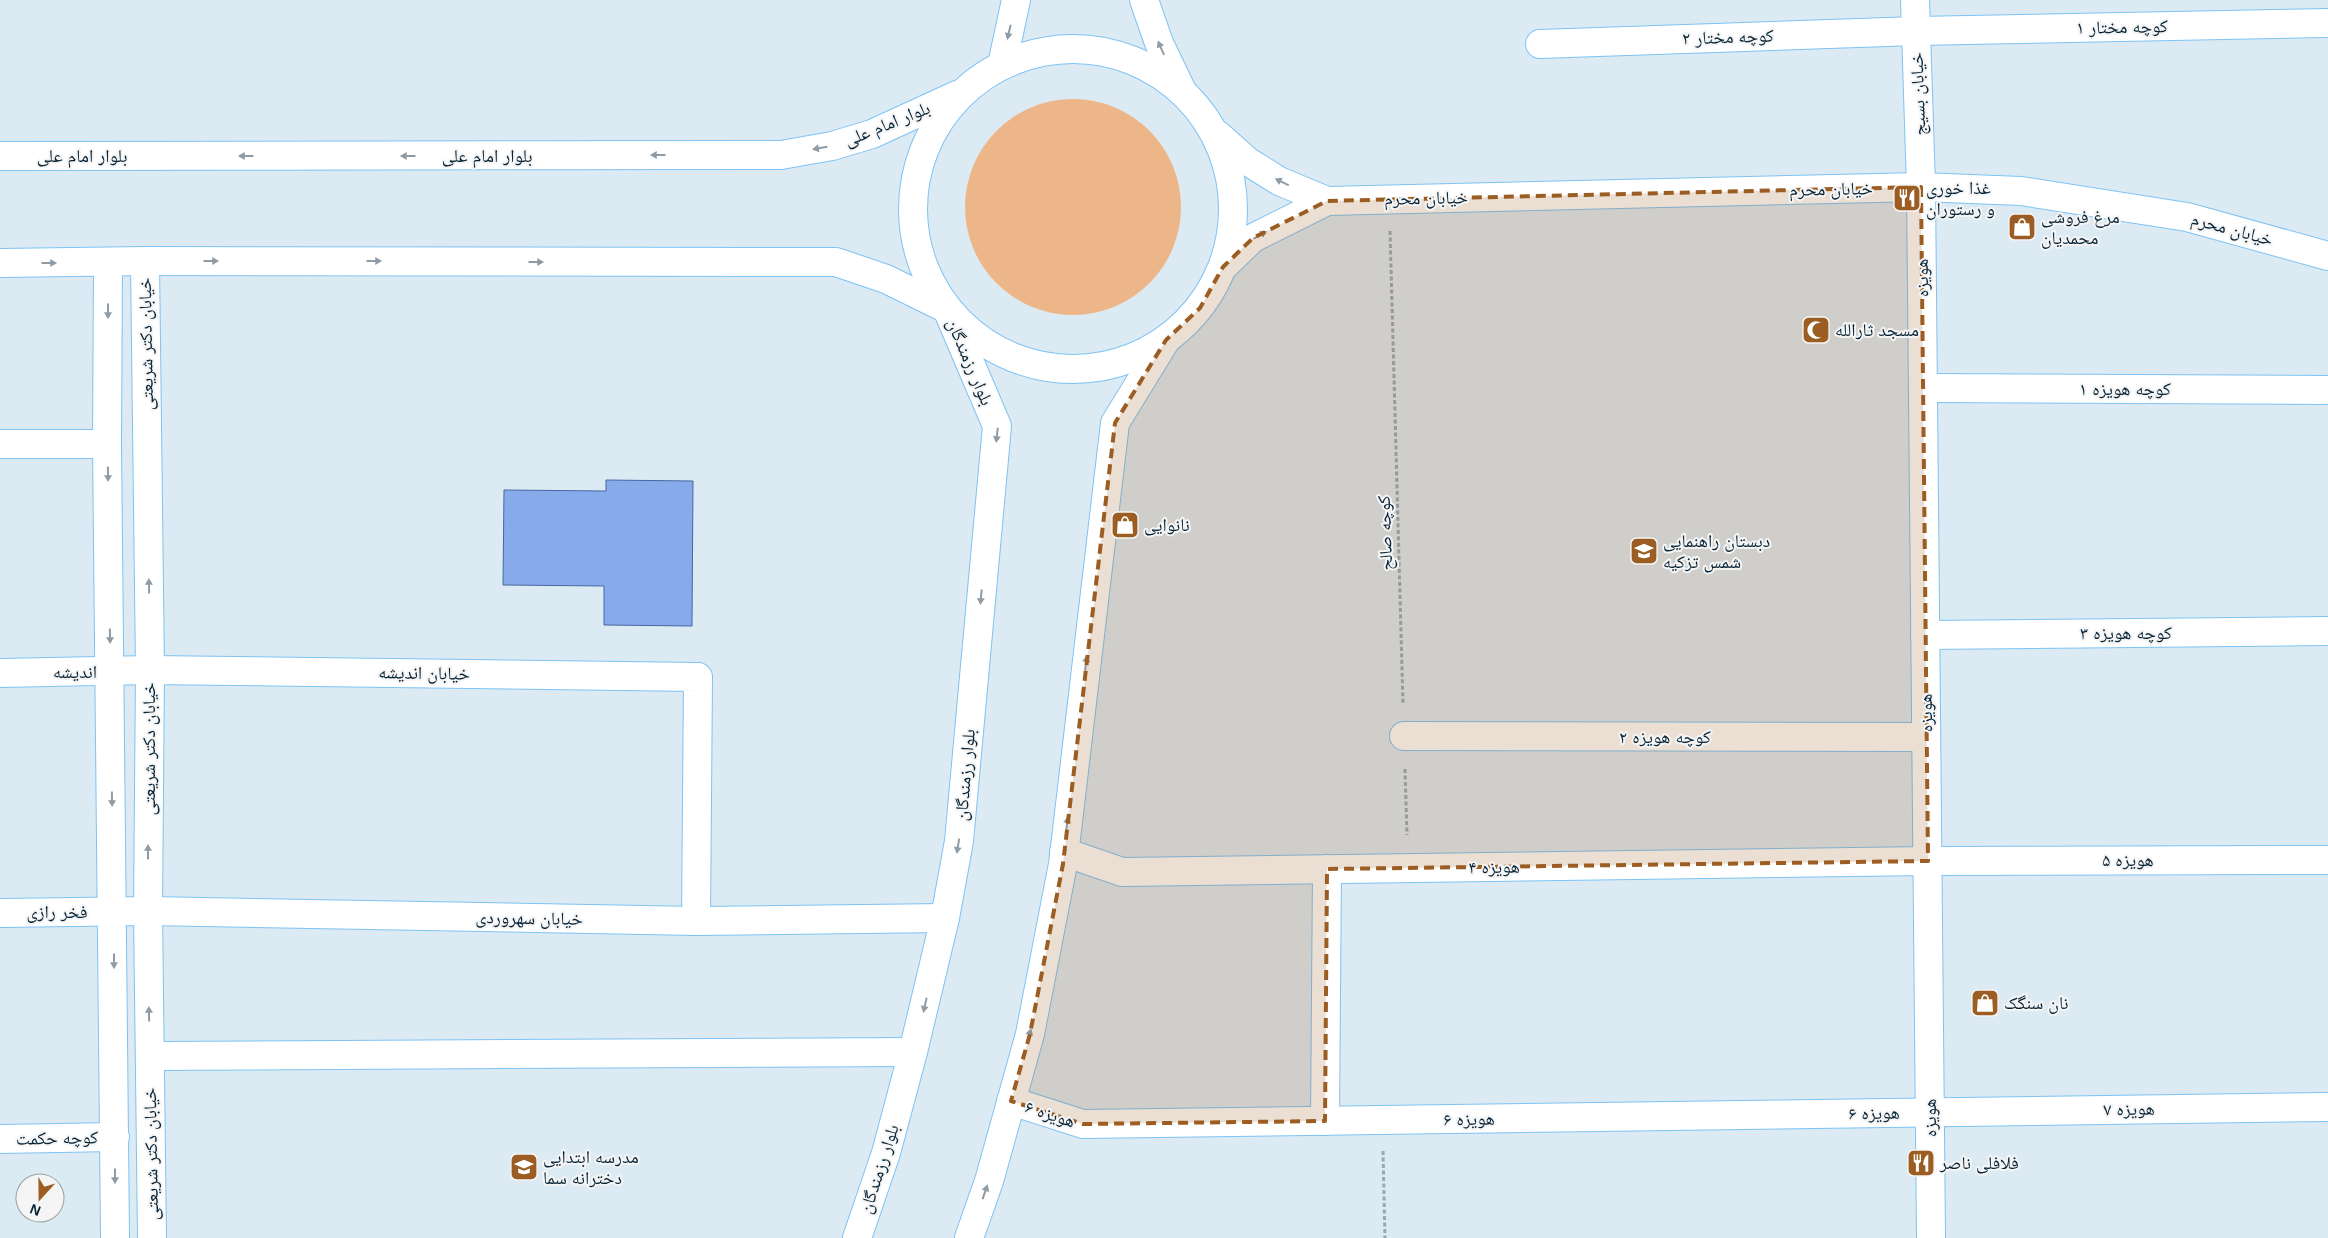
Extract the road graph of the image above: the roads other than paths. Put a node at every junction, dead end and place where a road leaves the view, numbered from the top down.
1 (1016, 0) edge
2 (1144, 0) edge
3 (1915, 0) edge
4 (2328, 23) edge
5 (1916, 31) junction
6 (1540, 44) dead end
7 (1002, 65) junction
8 (963, 92) junction
9 (1182, 92) junction
10 (1212, 129) junction
11 (0, 156) edge
12 (1921, 187) junction
13 (1327, 201) junction
14 (2328, 256) edge
15 (145, 261) junction
16 (0, 263) edge
17 (108, 263) junction
18 (1223, 267) junction
19 (947, 309) junction
20 (1166, 340) junction
21 (1923, 388) junction
22 (2328, 390) edge
23 (0, 444) edge
24 (108, 444) junction
25 (2328, 631) edge
26 (1925, 634) junction
27 (150, 670) junction
28 (110, 672) junction
29 (0, 673) edge
30 (1404, 736) road end
31 (1926, 737) junction
32 (1064, 852) junction
33 (2328, 860) edge
34 (1928, 861) junction
35 (1327, 869) junction
36 (148, 911) junction
37 (114, 912) junction
38 (0, 913) edge
39 (945, 918) junction
40 (696, 921) junction
41 (914, 1052) junction
42 (150, 1056) junction
43 (1011, 1101) junction
44 (2328, 1106) edge
45 (1930, 1112) junction
46 (1325, 1121) junction
47 (115, 1137) junction
48 (0, 1139) edge
49 (115, 1238) edge
50 (152, 1238) edge
51 (857, 1238) edge
52 (969, 1238) edge
53 (1931, 1238) edge

1 -> 7 street
9 -> 2 street
3 - 5 street, خیابان بسیج
4 - 5 street, کوچه مختار ۱
5 - 6 street, کوچه مختار ۲
5 - 12 street, خیابان بسیج
7 - 8 street
7 - 9 street
8 -> 11 street, بلوار امام على
8 - 19 street
9 - 10 street
13 -> 10 street
10 - 18 street
12 - 13 street, خیابان محرم
12 - 14 street, خیابان محرم
12 - 21 street, هویزه
18 -> 13 street
15 - 17 street
15 -> 19 street
27 -> 15 street, خیابان دکتر شریعتی
16 -> 17 street
17 -> 24 street, خیابان دکتر شریعتی
18 - 20 street
19 - 20 street
19 -> 39 street, بلوار رزمندگان
32 -> 20 street
21 - 22 street, کوچه هویزه ۱
21 - 26 street, هویزه
23 - 24 street
24 -> 28 street, خیابان دکتر شریعتی
25 - 26 street, کوچه هویزه ۳
26 - 31 street, هویزه
27 - 28 street, اندیشه
36 -> 27 street, خیابان دکتر شریعتی
27 - 40 street, خیابان اندیشه
28 - 29 street, اندیشه
28 -> 37 street, خیابان دکتر شریعتی
30 - 31 street, کوچه هویزه ۲
31 - 34 street, هویزه
32 - 35 street, هویزه ۴
43 -> 32 street
33 - 34 street, هویزه ۵
34 - 35 street, هویزه ۴
34 - 45 street, هویزه
35 - 46 street
36 - 37 street, خیابان سهروردی
36 - 40 street, خیابان سهروردی
42 -> 36 street, خیابان دکتر شریعتی
37 - 38 street, فخر رازی
37 -> 47 street, خیابان دکتر شریعتی
39 - 40 street, خیابان سهروردی
39 -> 41 street, بلوار رزمندگان
41 - 42 street
41 - 51 street, بلوار رزمندگان
42 - 50 street, خیابان دکتر شریعتی
43 - 46 street, هویزه ۶
52 -> 43 street
44 - 45 street, هویزه ۷
45 - 46 street, هویزه ۶
45 - 53 street, هویزه
47 - 48 street, کوچه حکمت
47 -> 49 street, خیابان دکتر شریعتی

